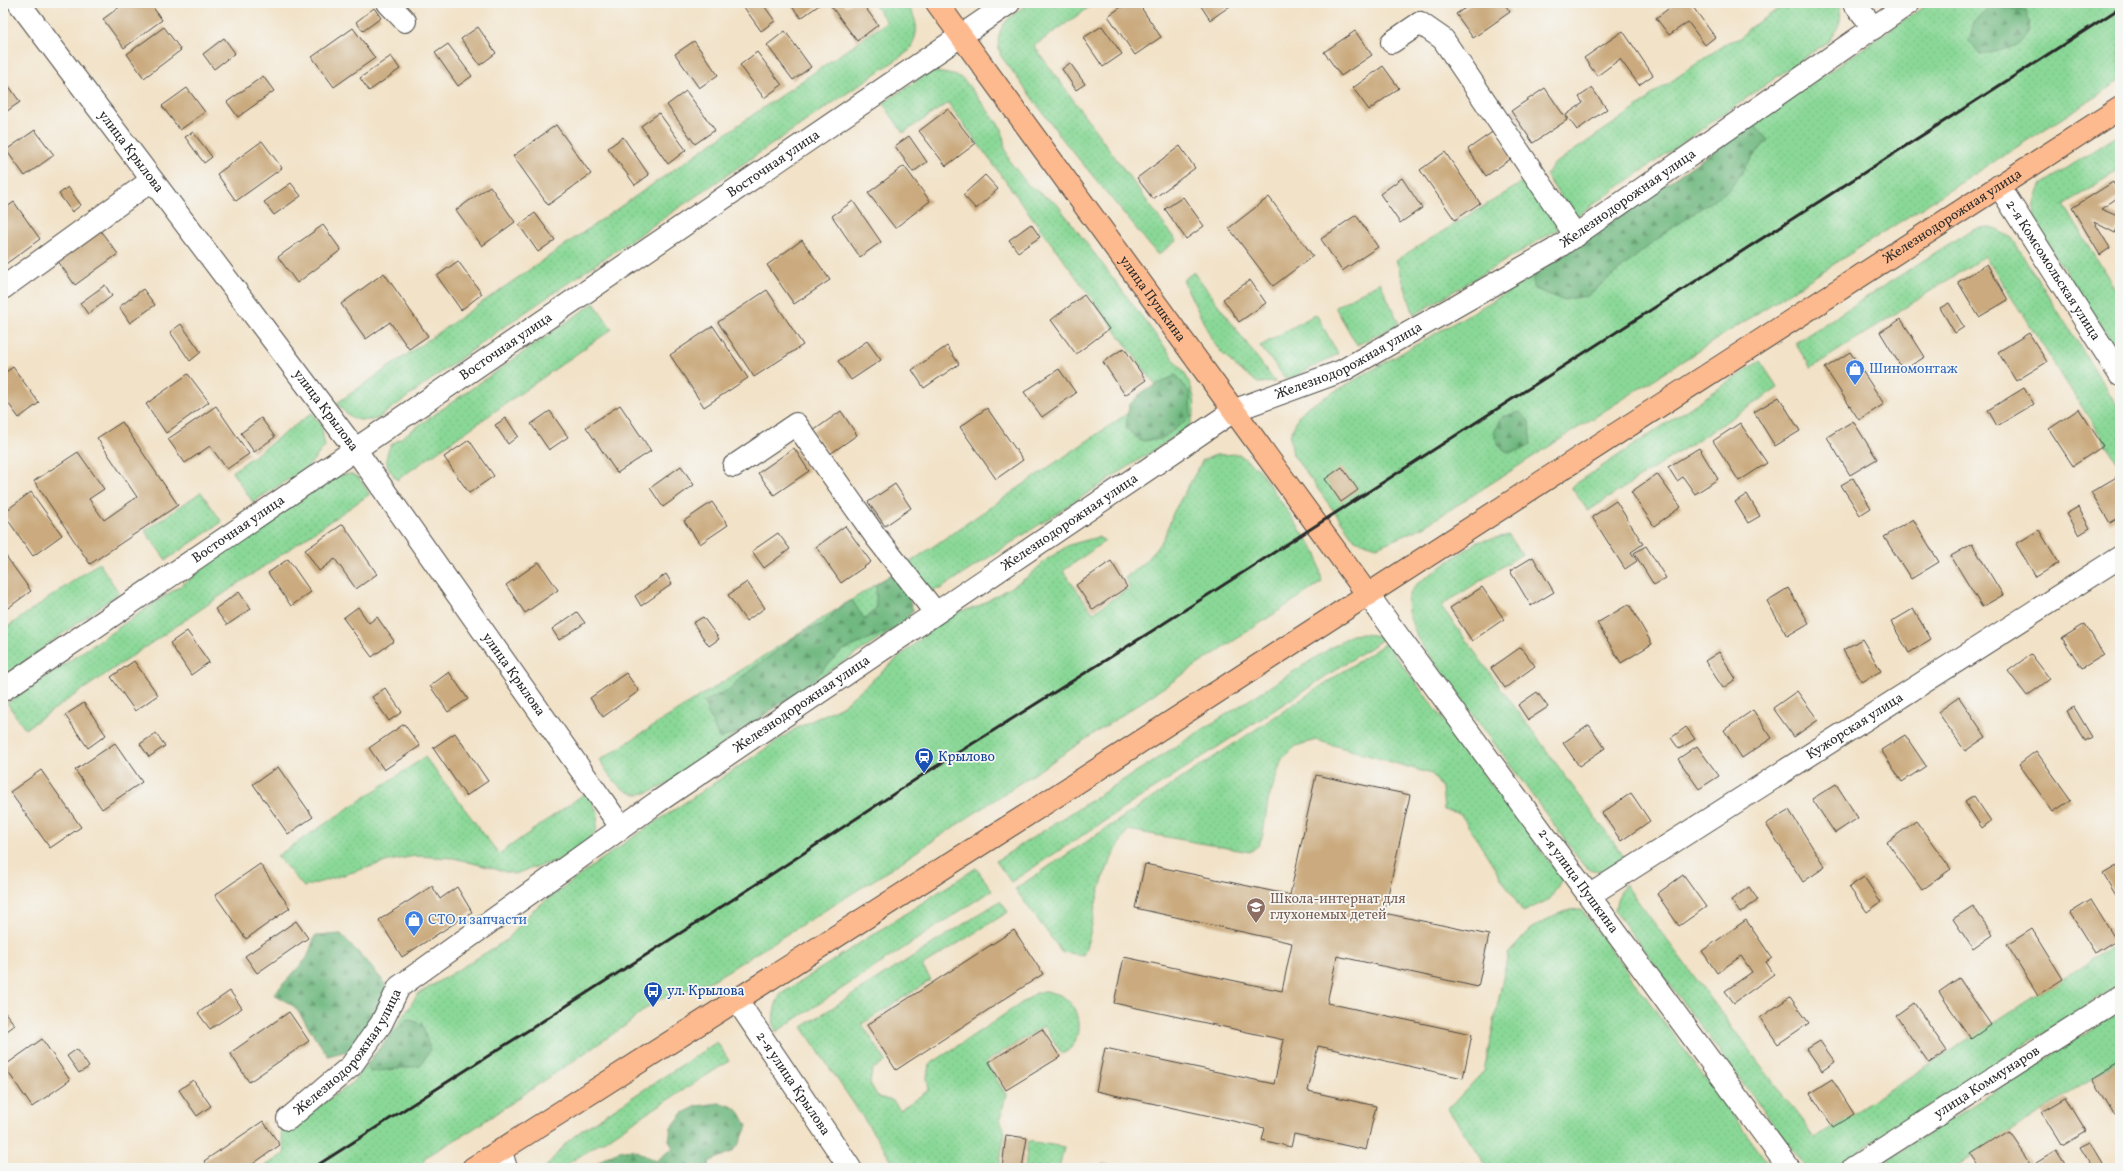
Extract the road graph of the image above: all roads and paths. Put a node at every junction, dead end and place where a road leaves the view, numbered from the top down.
1 (19, 3) edge
2 (388, 3) edge
3 (937, 3) edge
4 (1009, 3) edge
5 (1854, 3) edge
6 (1909, 3) edge
7 (405, 21) dead end
8 (1874, 28) junction
9 (961, 36) junction
10 (1392, 42) dead end
11 (2120, 108) edge
12 (152, 180) junction
13 (1999, 186) junction
14 (1576, 236) junction
15 (3, 288) edge
16 (2120, 374) edge
17 (1235, 410) junction
18 (355, 449) junction
19 (734, 466) dead end
20 (2120, 557) edge
21 (1368, 595) junction
22 (935, 612) junction
23 (3, 690) edge
24 (621, 827) junction
25 (1590, 895) junction
26 (2120, 997) edge
27 (736, 999) junction
28 (288, 1119) dead end
29 (503, 1160) edge
30 (473, 1168) edge
31 (850, 1168) edge
32 (1789, 1168) edge
33 (1853, 1168) edge

1 - 12 street, улица Крылова
2 - 7 street
3 - 9 main road, улица Пушкина
4 - 9 street, Восточная улица
5 - 8 street
6 - 8 street, Железнодорожная улица
8 - 14 street, Железнодорожная улица
9 - 17 main road, улица Пушкина
9 - 18 street, Восточная улица
10 - 14 street
11 - 13 main road, Железнодорожная улица
12 - 15 street
12 - 18 street, улица Крылова
13 - 16 street, 2-я Комсомольская улица
13 - 21 main road, Железнодорожная улица
14 - 17 street, Железнодорожная улица
17 - 21 main road, улица Пушкина
17 - 22 street, Железнодорожная улица
18 - 23 street, Восточная улица
18 - 24 street, улица Крылова
19 - 22 street
20 - 25 street, Кужорская улица
21 - 25 street, 2-я улица Пушкина
21 - 27 main road, Железнодорожная улица
22 - 24 street, Железнодорожная улица
24 - 28 street, Железнодорожная улица
25 - 32 street, 2-я улица Пушкина
26 - 33 street, улица Коммунаров
27 - 29 main road, Железнодорожная улица
27 - 31 street, 2-я улица Крылова
29 - 30 main road, Железнодорожная улица

